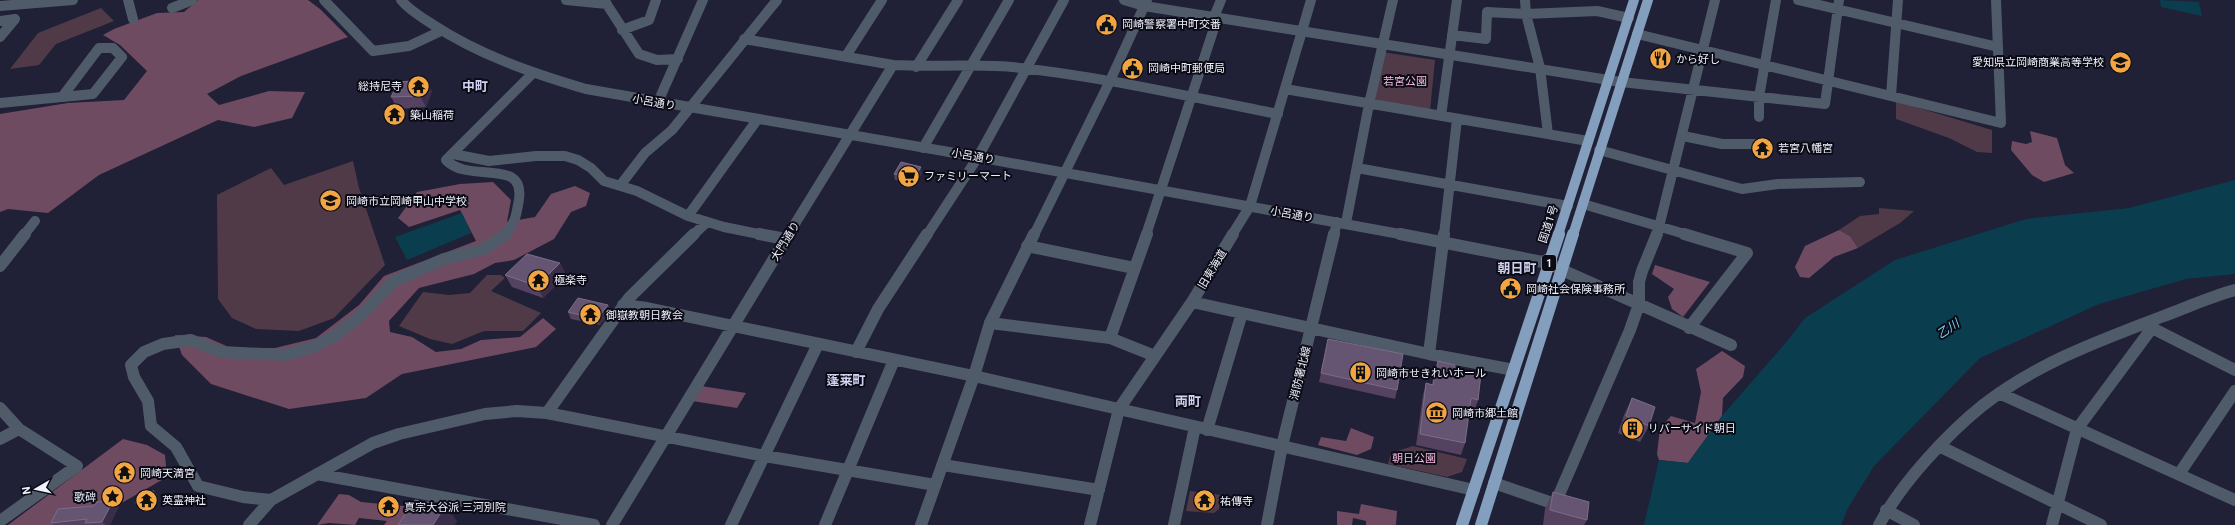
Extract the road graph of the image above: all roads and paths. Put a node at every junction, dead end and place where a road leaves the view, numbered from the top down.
1 (73, 0) edge
2 (128, 0) edge
3 (192, 0) edge
4 (324, 0) edge
5 (401, 0) edge
6 (566, 0) edge
7 (656, 0) edge
8 (703, 0) edge
9 (777, 0) edge
10 (882, 0) edge
11 (958, 0) edge
12 (1009, 0) edge
13 (1064, 0) edge
14 (1124, 0) edge
15 (1220, 0) edge
16 (1311, 0) edge
17 (1393, 0) edge
18 (1457, 0) edge
19 (1525, 0) edge
20 (1634, 0) edge
21 (1648, 0) edge
22 (1715, 0) edge
23 (1776, 0) edge
24 (1798, 0) edge
25 (1898, 0) edge
26 (1996, 0) edge
27 (28, 2) edge
28 (606, 2) edge
29 (1145, 3) edge
30 (1838, 5) edge
31 (0, 6) edge
32 (172, 8) dead end
33 (1526, 14) junction
34 (1214, 17) junction
35 (1629, 18) junction
36 (133, 19) dead end
37 (0, 21) edge
38 (1896, 23) junction
39 (622, 30) junction
40 (441, 31) junction
41 (1302, 31) junction
42 (1637, 34) junction
43 (1452, 36) junction
44 (0, 37) edge
45 (744, 40) junction
46 (1384, 44) junction
47 (1998, 47) junction
48 (1702, 50) junction
49 (1450, 54) junction
50 (846, 56) junction
51 (678, 59) junction
52 (893, 65) junction
53 (970, 65) junction
54 (1764, 65) junction
55 (916, 67) junction
56 (1540, 68) junction
57 (1026, 69) junction
58 (532, 73) junction
59 (1606, 79) junction
60 (1827, 81) junction
61 (1621, 82) junction
62 (1109, 83) junction
63 (1285, 89) junction
64 (1693, 90) junction
65 (1891, 96) junction
66 (62, 97) junction
67 (1758, 97) junction
68 (1192, 98) junction
69 (658, 102) junction
70 (0, 103) edge
71 (1369, 104) junction
72 (689, 108) junction
73 (1278, 114) junction
74 (1441, 116) junction
75 (1760, 117) dead end
76 (1457, 118) junction
77 (757, 120) junction
78 (1548, 134) junction
79 (850, 136) junction
80 (1683, 136) junction
81 (1588, 141) junction
82 (1763, 144) dead end
83 (923, 148) junction
84 (1599, 150) junction
85 (453, 154) junction
86 (978, 157) junction
87 (1357, 168) junction
88 (1674, 170) junction
89 (1064, 173) junction
90 (1860, 182) dead end
91 (622, 183) junction
92 (1451, 185) junction
93 (1162, 191) junction
94 (1583, 204) junction
95 (1250, 206) junction
96 (1568, 206) junction
97 (688, 216) junction
98 (35, 221) dead end
99 (706, 223) junction
100 (1341, 223) junction
101 (1660, 228) junction
102 (786, 239) junction
103 (1442, 243) junction
104 (1027, 246) junction
105 (1548, 263) junction
106 (0, 266) edge
107 (1134, 268) junction
108 (1562, 270) junction
109 (2235, 290) edge
110 (1192, 302) junction
111 (1639, 304) junction
112 (623, 305) junction
113 (1242, 313) junction
114 (990, 323) junction
115 (2148, 325) junction
116 (733, 326) junction
117 (1311, 327) junction
118 (1689, 328) junction
119 (1110, 338) junction
120 (818, 344) junction
121 (1731, 345) dead end
122 (856, 352) junction
123 (1429, 354) junction
124 (1155, 356) junction
125 (894, 360) junction
126 (1514, 370) junction
127 (2235, 370) edge
128 (974, 376) junction
129 (2235, 391) edge
130 (1999, 393) junction
131 (0, 408) edge
132 (1119, 409) junction
133 (547, 412) junction
134 (1201, 428) junction
135 (19, 429) junction
136 (2077, 429) junction
137 (664, 436) junction
138 (0, 438) edge
139 (1282, 446) junction
140 (1939, 446) junction
141 (764, 456) junction
142 (943, 465) junction
143 (848, 470) junction
144 (317, 474) junction
145 (2179, 474) junction
146 (1494, 483) junction
147 (935, 485) junction
148 (1098, 490) junction
149 (1474, 490) junction
150 (271, 500) junction
151 (2235, 500) edge
152 (2057, 504) junction
153 (1886, 510) junction
154 (0, 521) edge
155 (249, 525) edge
156 (594, 525) edge
157 (612, 525) edge
158 (731, 525) edge
159 (825, 525) edge
160 (921, 525) edge
161 (1090, 525) edge
162 (1174, 525) edge
163 (1266, 525) edge
164 (1462, 525) edge
165 (1481, 525) edge
166 (1879, 525) edge
167 (1914, 525) edge
168 (2052, 525) edge
169 (2101, 525) edge

1 - 27 street
2 - 36 street
3 - 32 street
4 - 40 street
5 - 40 street, 小呂通り
6 - 28 street
7 - 39 street
8 - 51 street
9 - 45 street
10 - 50 street
11 - 55 street
12 - 53 street
13 - 57 street
14 - 29 street
15 - 34 street
16 - 41 street, 旧東海道
17 - 46 street, 消防署北線
18 - 43 street
19 - 33 street
20 - 35 highway, 国道1号 / 1
21 - 42 highway, 1
22 - 48 street
23 - 54 street
24 - 30 street
25 - 38 street
26 - 47 street
27 - 31 street
28 - 39 street
29 - 34 street
29 - 62 street
30 - 38 street
30 - 60 street
33 - 35 street
33 - 43 street
33 - 56 street
34 - 41 street
34 - 68 street
35 - 59 highway, 国道1号 / 1
37 - 44 street
38 - 47 street
38 - 65 street
39 - 51 street
40 - 58 street, 小呂通り
41 - 46 street
41 - 63 street, 旧東海道
42 - 48 street
42 - 61 highway, 1
43 - 49 street
45 - 50 street
45 - 72 street
46 - 49 street
46 - 71 street, 消防署北線
47 - 65 street
48 - 54 street
48 - 64 street
49 - 56 street
49 - 74 street
50 - 52 street
51 - 69 street
52 - 55 street
52 - 79 street, 大門通り
53 - 55 street
53 - 57 street
53 - 83 street
54 - 60 street
54 - 67 street
56 - 59 street
56 - 78 street
57 - 62 street
57 - 86 street
58 - 69 street, 小呂通り
58 - 85 street
59 - 61 street
59 - 81 highway, 国道1号 / 1
60 - 65 street
60 - 67 street
61 - 64 street
61 - 84 highway, 1
62 - 68 street
62 - 89 street
63 - 71 street
63 - 73 street, 旧東海道
64 - 67 street
64 - 80 street
66 - 66 street
66 - 70 street
67 - 75 street
68 - 73 street
68 - 93 street
69 - 72 street, 小呂通り
71 - 74 street
71 - 87 street, 消防署北線
72 - 77 street, 小呂通り
72 - 91 street
73 - 95 street, 旧東海道
74 - 76 street
76 - 78 street
76 - 92 street
77 - 79 street, 小呂通り
77 - 97 street
78 - 81 street
79 - 83 street, 小呂通り
79 - 102 street, 大門通り
80 - 82 street
80 - 88 street
81 - 96 highway, 国道1号 / 1
83 - 86 street, 小呂通り
84 - 88 street
84 - 94 highway, 1
85 - 91 street
85 - 150 street
86 - 89 street, 小呂通り
86 - 122 street
87 - 92 street
87 - 100 street, 消防署北線
88 - 90 street
88 - 101 street
89 - 93 street, 小呂通り
89 - 104 street
91 - 97 street
92 - 96 street
92 - 103 street
93 - 95 street, 小呂通り
93 - 107 street
94 - 101 street
94 - 108 highway, 1
95 - 100 street, 小呂通り
95 - 110 street, 旧東海道
96 - 105 highway, 国道1号 / 1
97 - 99 street
98 - 106 street
99 - 102 street
99 - 112 street
100 - 103 street, 小呂通り
100 - 117 street, 消防署北線
101 - 111 street
101 - 118 street
102 - 116 street, 大門通り
103 - 105 street, 小呂通り
103 - 123 street
104 - 107 street
104 - 114 street
105 - 108 street, 小呂通り
105 - 126 highway, 国道1号 / 1
107 - 119 street
108 - 111 street, 小呂通り
108 - 146 highway, 1
109 - 115 street
110 - 113 street
110 - 124 street, 旧東海道
111 - 118 street, 小呂通り
111 - 146 street
112 - 116 street
112 - 133 street
113 - 117 street
113 - 134 street
114 - 119 street
114 - 128 street
115 - 127 street
115 - 130 street
115 - 136 street
116 - 120 street
116 - 137 street, 大門通り
117 - 123 street
117 - 139 street, 消防署北線
118 - 121 street, 小呂通り
119 - 124 street
120 - 122 street
120 - 141 street
122 - 125 street
123 - 126 street
124 - 132 street, 旧東海道
125 - 128 street
125 - 143 street
126 - 149 highway, 国道1号 / 1
128 - 132 street
128 - 142 street
129 - 145 street
130 - 136 street
130 - 140 street
131 - 135 street
132 - 134 street
132 - 148 street, 旧東海道
133 - 137 street
133 - 144 street
134 - 139 street
134 - 162 street
135 - 138 street
135 - 154 street
136 - 145 street
136 - 152 street
137 - 141 street
137 - 157 street, 大門通り
139 - 149 street
139 - 163 street, 消防署北線
140 - 152 street
140 - 153 street
141 - 143 street
141 - 158 street
142 - 147 street
142 - 148 street
143 - 147 street
143 - 159 street
144 - 150 street
144 - 156 street
145 - 151 street
146 - 165 highway, 1
147 - 160 street
148 - 161 street, 旧東海道
149 - 164 highway, 国道1号 / 1
150 - 155 street
152 - 168 street
152 - 169 street
153 - 166 street
153 - 167 street

